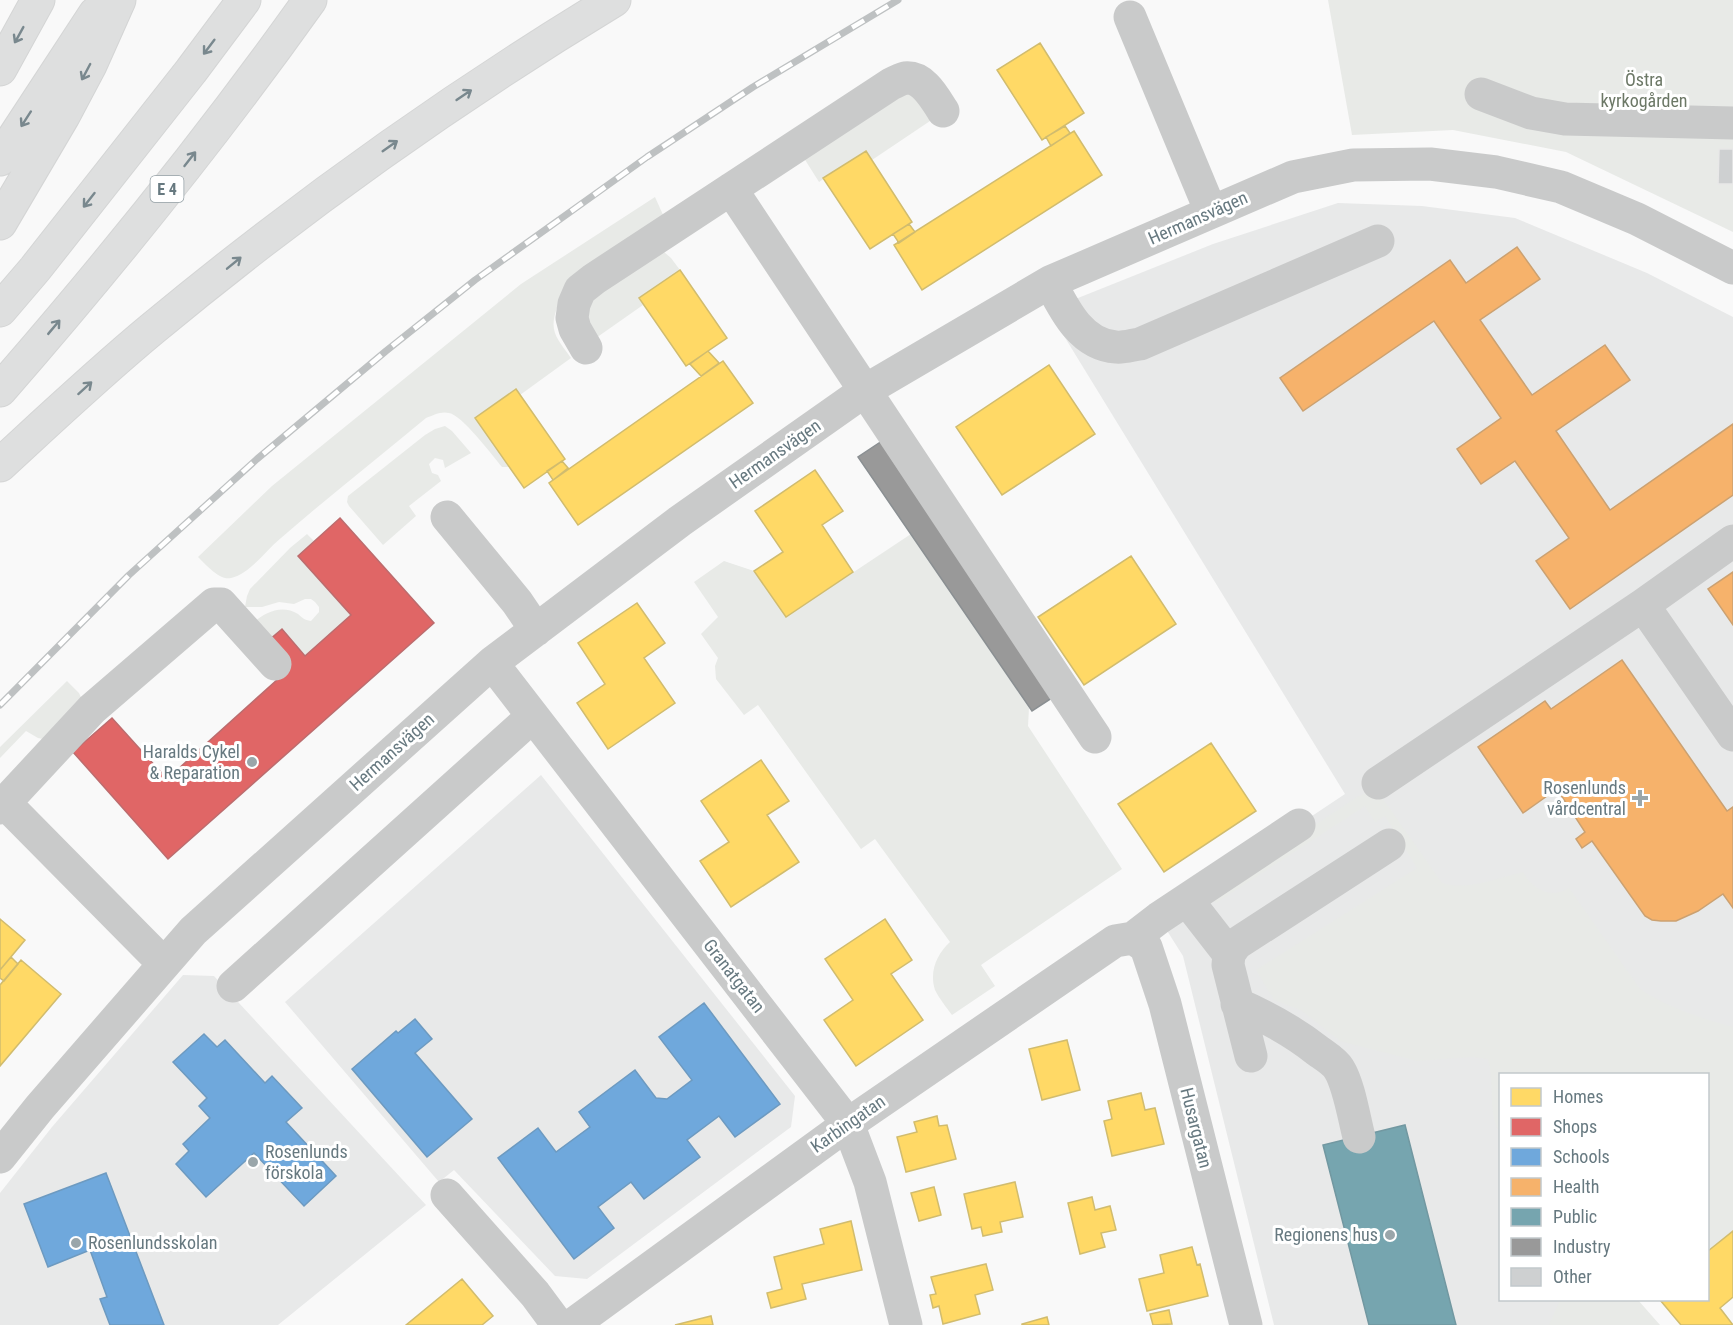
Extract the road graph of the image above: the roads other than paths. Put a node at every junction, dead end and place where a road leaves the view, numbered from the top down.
1 (38, 0) edge
2 (105, 0) edge
3 (119, 0) edge
4 (244, 0) edge
5 (310, 0) edge
6 (614, 0) edge
7 (1130, 17) dead end
8 (0, 69) edge
9 (1481, 94) dead end
10 (943, 111) dead end
11 (1733, 123) edge
12 (0, 159) edge
13 (731, 189) junction
14 (1211, 212) junction
15 (0, 223) edge
16 (1378, 242) dead end
17 (1733, 268) edge
18 (1050, 282) junction
19 (0, 310) edge
20 (586, 348) dead end
21 (0, 390) edge
22 (866, 390) junction
23 (0, 465) edge
24 (447, 517) dead end
25 (1733, 541) edge
26 (1643, 605) junction
27 (536, 630) junction
28 (492, 663) junction
29 (275, 664) dead end
30 (533, 716) junction
31 (1733, 735) edge
32 (1095, 737) dead end
33 (1378, 783) dead end
34 (3, 806) edge
35 (1299, 825) dead end
36 (1389, 844) dead end
37 (1187, 900) junction
38 (1133, 938) junction
39 (1229, 954) junction
40 (164, 964) junction
41 (232, 986) dead end
42 (1238, 1004) junction
43 (1251, 1056) dead end
44 (848, 1124) junction
45 (1359, 1137) dead end
46 (0, 1157) edge
47 (447, 1195) dead end
48 (558, 1325) edge
49 (572, 1325) edge
50 (906, 1325) edge
51 (1246, 1325) edge

1 -> 8 highway
2 -> 12 highway
3 -> 15 highway
4 -> 19 highway
21 -> 5 highway, E 4
23 -> 6 highway
7 - 14 street
9 - 11 street
10 - 13 street
13 - 20 street
13 - 22 street
14 - 17 street, Hermansvägen
14 - 18 street, Hermansvägen
16 - 18 street
18 - 22 street, Hermansvägen
22 - 27 street, Hermansvägen
22 - 32 street
24 - 27 street
25 - 26 street
26 - 31 street
26 - 33 street
27 - 28 street, Hermansvägen
28 - 30 street, Granatgatan
28 - 40 street, Hermansvägen
29 - 34 street
30 - 41 street
30 - 44 street, Granatgatan
34 - 40 street
35 - 37 street, Karbingatan
36 - 39 street
37 - 38 street, Karbingatan
37 - 39 street
38 - 44 street, Karbingatan
38 - 51 street, Husargatan
39 - 42 street
40 - 46 street, Hermansvägen
42 - 43 street
42 - 45 street
44 - 49 street, Karbingatan
44 - 50 street, Granatgatan
47 - 48 street

